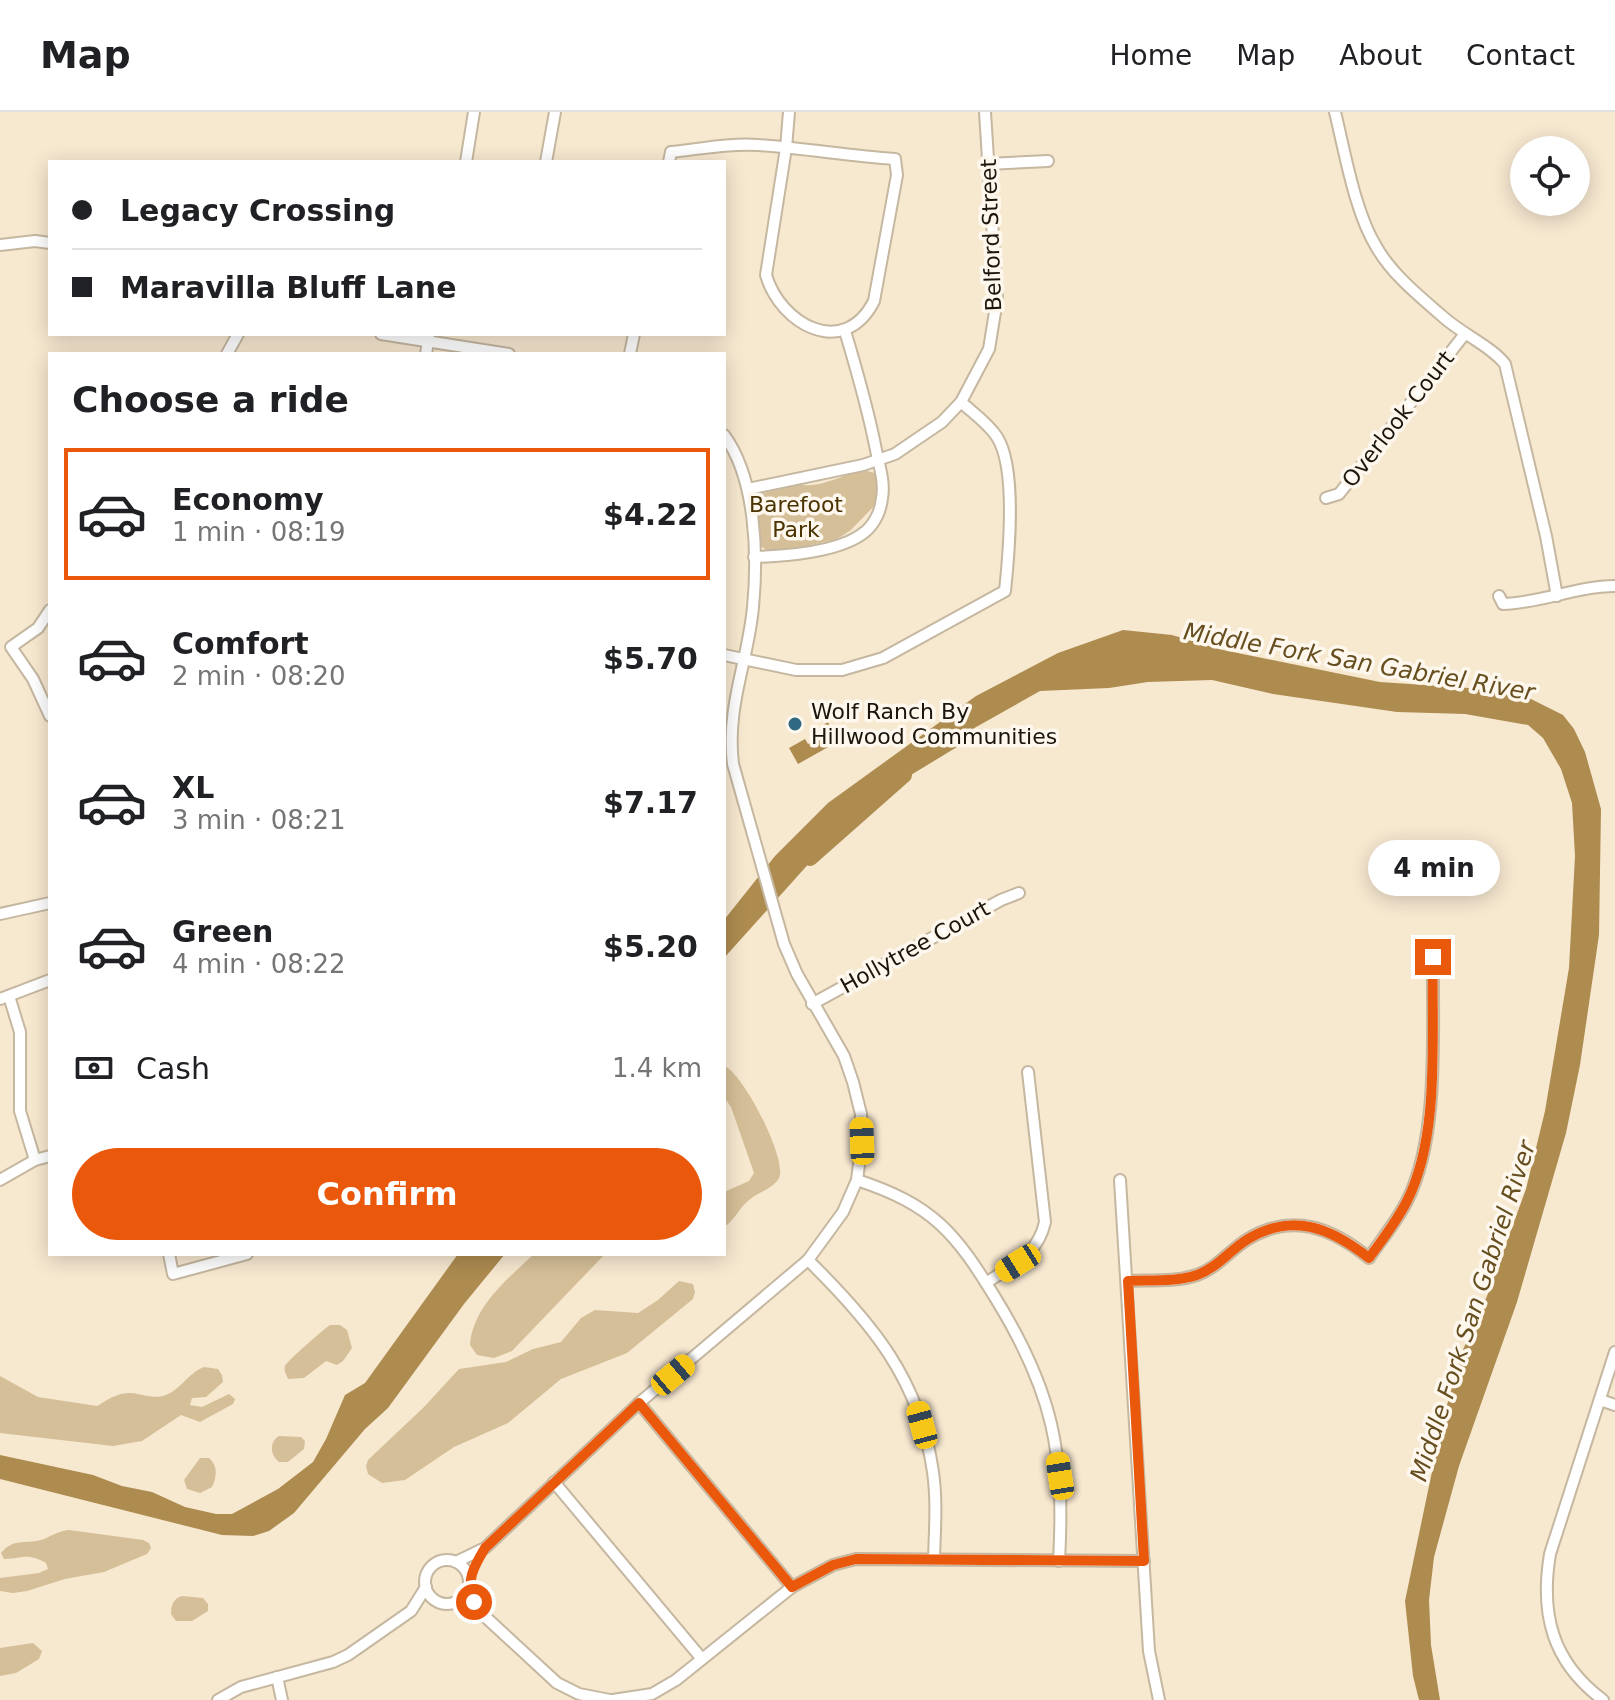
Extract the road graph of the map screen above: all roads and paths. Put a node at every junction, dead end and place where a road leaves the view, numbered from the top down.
1 (474, 112) edge
2 (555, 112) edge
3 (789, 112) edge
4 (985, 112) edge
5 (1335, 112) edge
6 (786, 148) junction
7 (466, 160) edge
8 (546, 160) edge
9 (669, 160) edge
10 (1048, 161) dead end
11 (988, 164) junction
12 (48, 243) edge
13 (0, 245) edge
14 (845, 331) junction
15 (1464, 335) junction
16 (405, 336) edge
17 (429, 338) edge
18 (499, 352) edge
19 (961, 402) junction
20 (726, 438) edge
21 (878, 460) junction
22 (748, 489) junction
23 (1326, 498) dead end
24 (754, 557) junction
25 (1615, 586) edge
26 (1499, 596) dead end
27 (1557, 596) junction
28 (48, 613) edge
29 (726, 655) edge
30 (742, 659) junction
31 (48, 712) edge
32 (1019, 893) dead end
33 (48, 903) edge
34 (0, 914) edge
35 (1433, 957) dead end
36 (48, 981) edge
37 (5, 998) edge
38 (812, 1004) junction
39 (1028, 1072) dead end
40 (48, 1157) edge
41 (35, 1160) junction
42 (0, 1180) edge
43 (857, 1180) junction
44 (1120, 1180) dead end
45 (169, 1256) edge
46 (240, 1256) edge
47 (808, 1260) junction
48 (1128, 1281) junction
49 (986, 1283) junction
50 (1615, 1352) edge
51 (1600, 1400) junction
52 (639, 1403) junction
53 (1615, 1405) edge
54 (554, 1482) junction
55 (485, 1548) junction
56 (934, 1558) junction
57 (1059, 1561) junction
58 (1144, 1561) junction
59 (456, 1562) junction
60 (469, 1583) junction
61 (426, 1587) junction
62 (792, 1587) junction
63 (457, 1602) junction
64 (439, 1603) junction
65 (411, 1611) junction
66 (479, 1611) junction
67 (702, 1659) junction
68 (277, 1677) junction
69 (578, 1697) edge
70 (218, 1700) edge
71 (282, 1700) edge
72 (612, 1700) edge
73 (1159, 1700) edge
74 (1603, 1700) edge

1 - 7 street
2 - 8 street
3 - 6 street
4 - 11 street, Belford Street
5 - 15 street
6 - 9 street
6 - 14 street
6 - 14 street
10 - 11 street
11 - 19 street, Belford Street
12 - 13 street
14 - 21 street
15 - 23 street, Overlook Court
15 - 27 street
16 - 17 street
17 - 18 street
19 - 21 street, Belford Street
19 - 30 street
20 - 22 street
21 - 22 street, Belford Street
21 - 24 street
22 - 24 street
24 - 30 street
25 - 27 street
26 - 27 street
28 - 31 street
29 - 30 street
30 - 38 street
32 - 38 street, Hollytree Court
33 - 34 street
35 - 48 street
36 - 37 street
37 - 41 street
38 - 43 street
39 - 49 street
40 - 41 street
41 - 42 street
43 - 47 street
43 - 49 street
44 - 48 street
45 - 46 street
47 - 52 street
47 - 56 street
48 - 58 street
49 - 57 street
50 - 51 street
51 - 53 street
51 - 74 street
52 - 54 street
52 - 62 street
54 - 55 street
54 - 67 street
55 - 59 street
55 - 60 street
56 - 57 street
56 - 62 street
57 - 58 street
58 - 73 street
59 - 60 street
59 - 61 street
60 - 63 street
60 - 66 street
61 - 64 street
61 - 65 street
62 - 67 street
63 - 64 street
63 - 66 street
64 - 65 street
65 - 68 street
66 - 69 street
67 - 72 street
68 - 70 street
68 - 71 street
69 - 72 street

